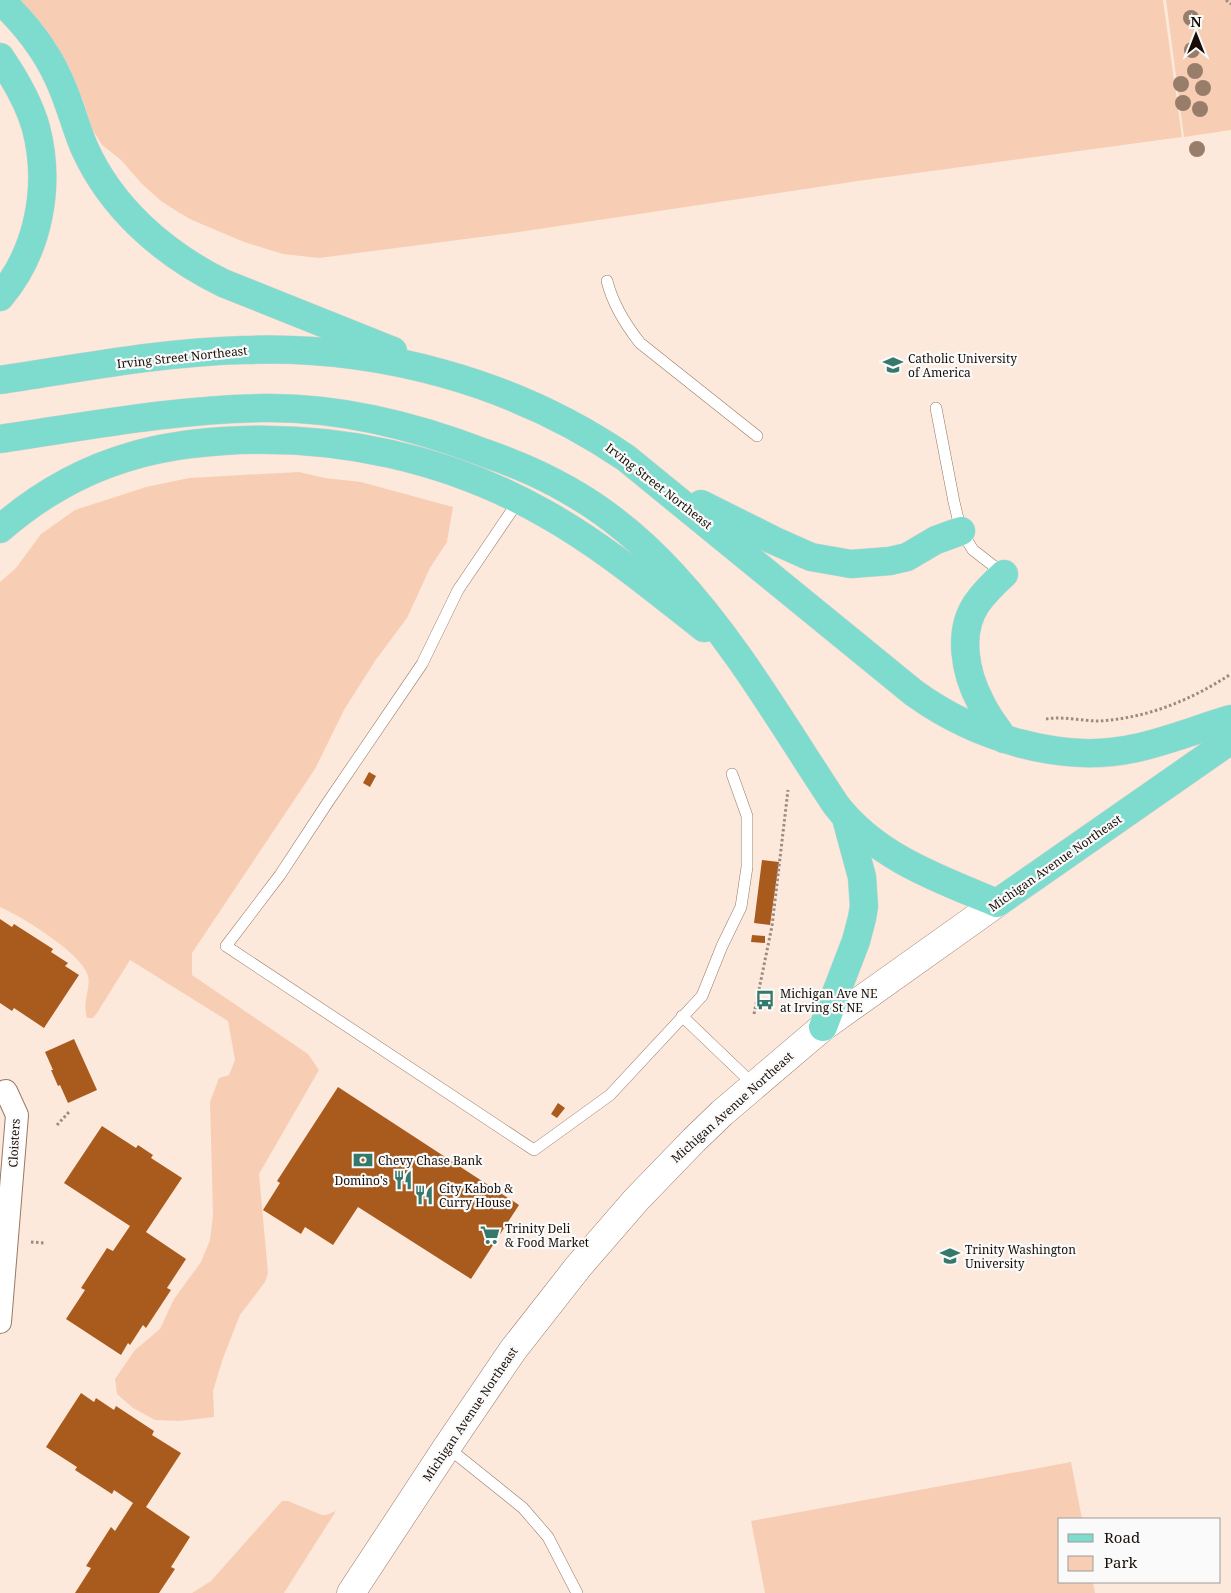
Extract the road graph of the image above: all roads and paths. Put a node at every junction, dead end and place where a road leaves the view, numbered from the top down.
1 (0, 0) edge
2 (1226, 0) edge
3 (1231, 4) edge
4 (0, 57) edge
5 (606, 281) dead end
6 (0, 297) edge
7 (0, 380) edge
8 (474, 383) junction
9 (936, 408) dead end
10 (757, 436) dead end
11 (0, 439) edge
12 (655, 481) junction
13 (519, 499) junction
14 (0, 529) edge
15 (961, 531) junction
16 (1004, 574) joint
17 (739, 656) junction
18 (1231, 674) edge
19 (1050, 718) dead end
20 (1231, 719) edge
21 (1004, 739) junction
22 (1231, 740) edge
23 (732, 774) dead end
24 (788, 790) dead end
25 (846, 818) junction
26 (997, 904) junction
27 (754, 1014) dead end
28 (682, 1016) junction
29 (823, 1027) junction
30 (754, 1084) junction
31 (0, 1093) edge
32 (69, 1112) dead end
33 (57, 1125) dead end
34 (0, 1322) edge
35 (447, 1447) junction
36 (350, 1593) edge
37 (577, 1593) edge

1 - 8 main road
2 - 3 path
4 - 6 main road
5 - 10 lane
7 - 8 main road, Irving Street Northeast
8 - 12 main road, Irving Street Northeast
9 - 15 lane
11 - 17 main road
12 - 15 main road
12 - 21 main road, Irving Street Northeast
13 - 14 main road
13 - 17 main road
13 - 28 lane
15 - 16 lane
16 - 21 main road
17 - 25 main road
18 - 19 path
20 - 21 main road, Irving Street Northeast
22 - 26 main road, Michigan Avenue Northeast
23 - 28 lane
24 - 27 path
25 - 26 main road
25 - 29 main road
26 - 29 main road, Michigan Avenue Northeast
28 - 30 lane
29 - 30 main road, Michigan Avenue Northeast
30 - 35 main road, Michigan Avenue Northeast
31 - 34 street, Cloisters
32 - 33 path
35 - 36 main road, Michigan Avenue Northeast
35 - 37 lane

